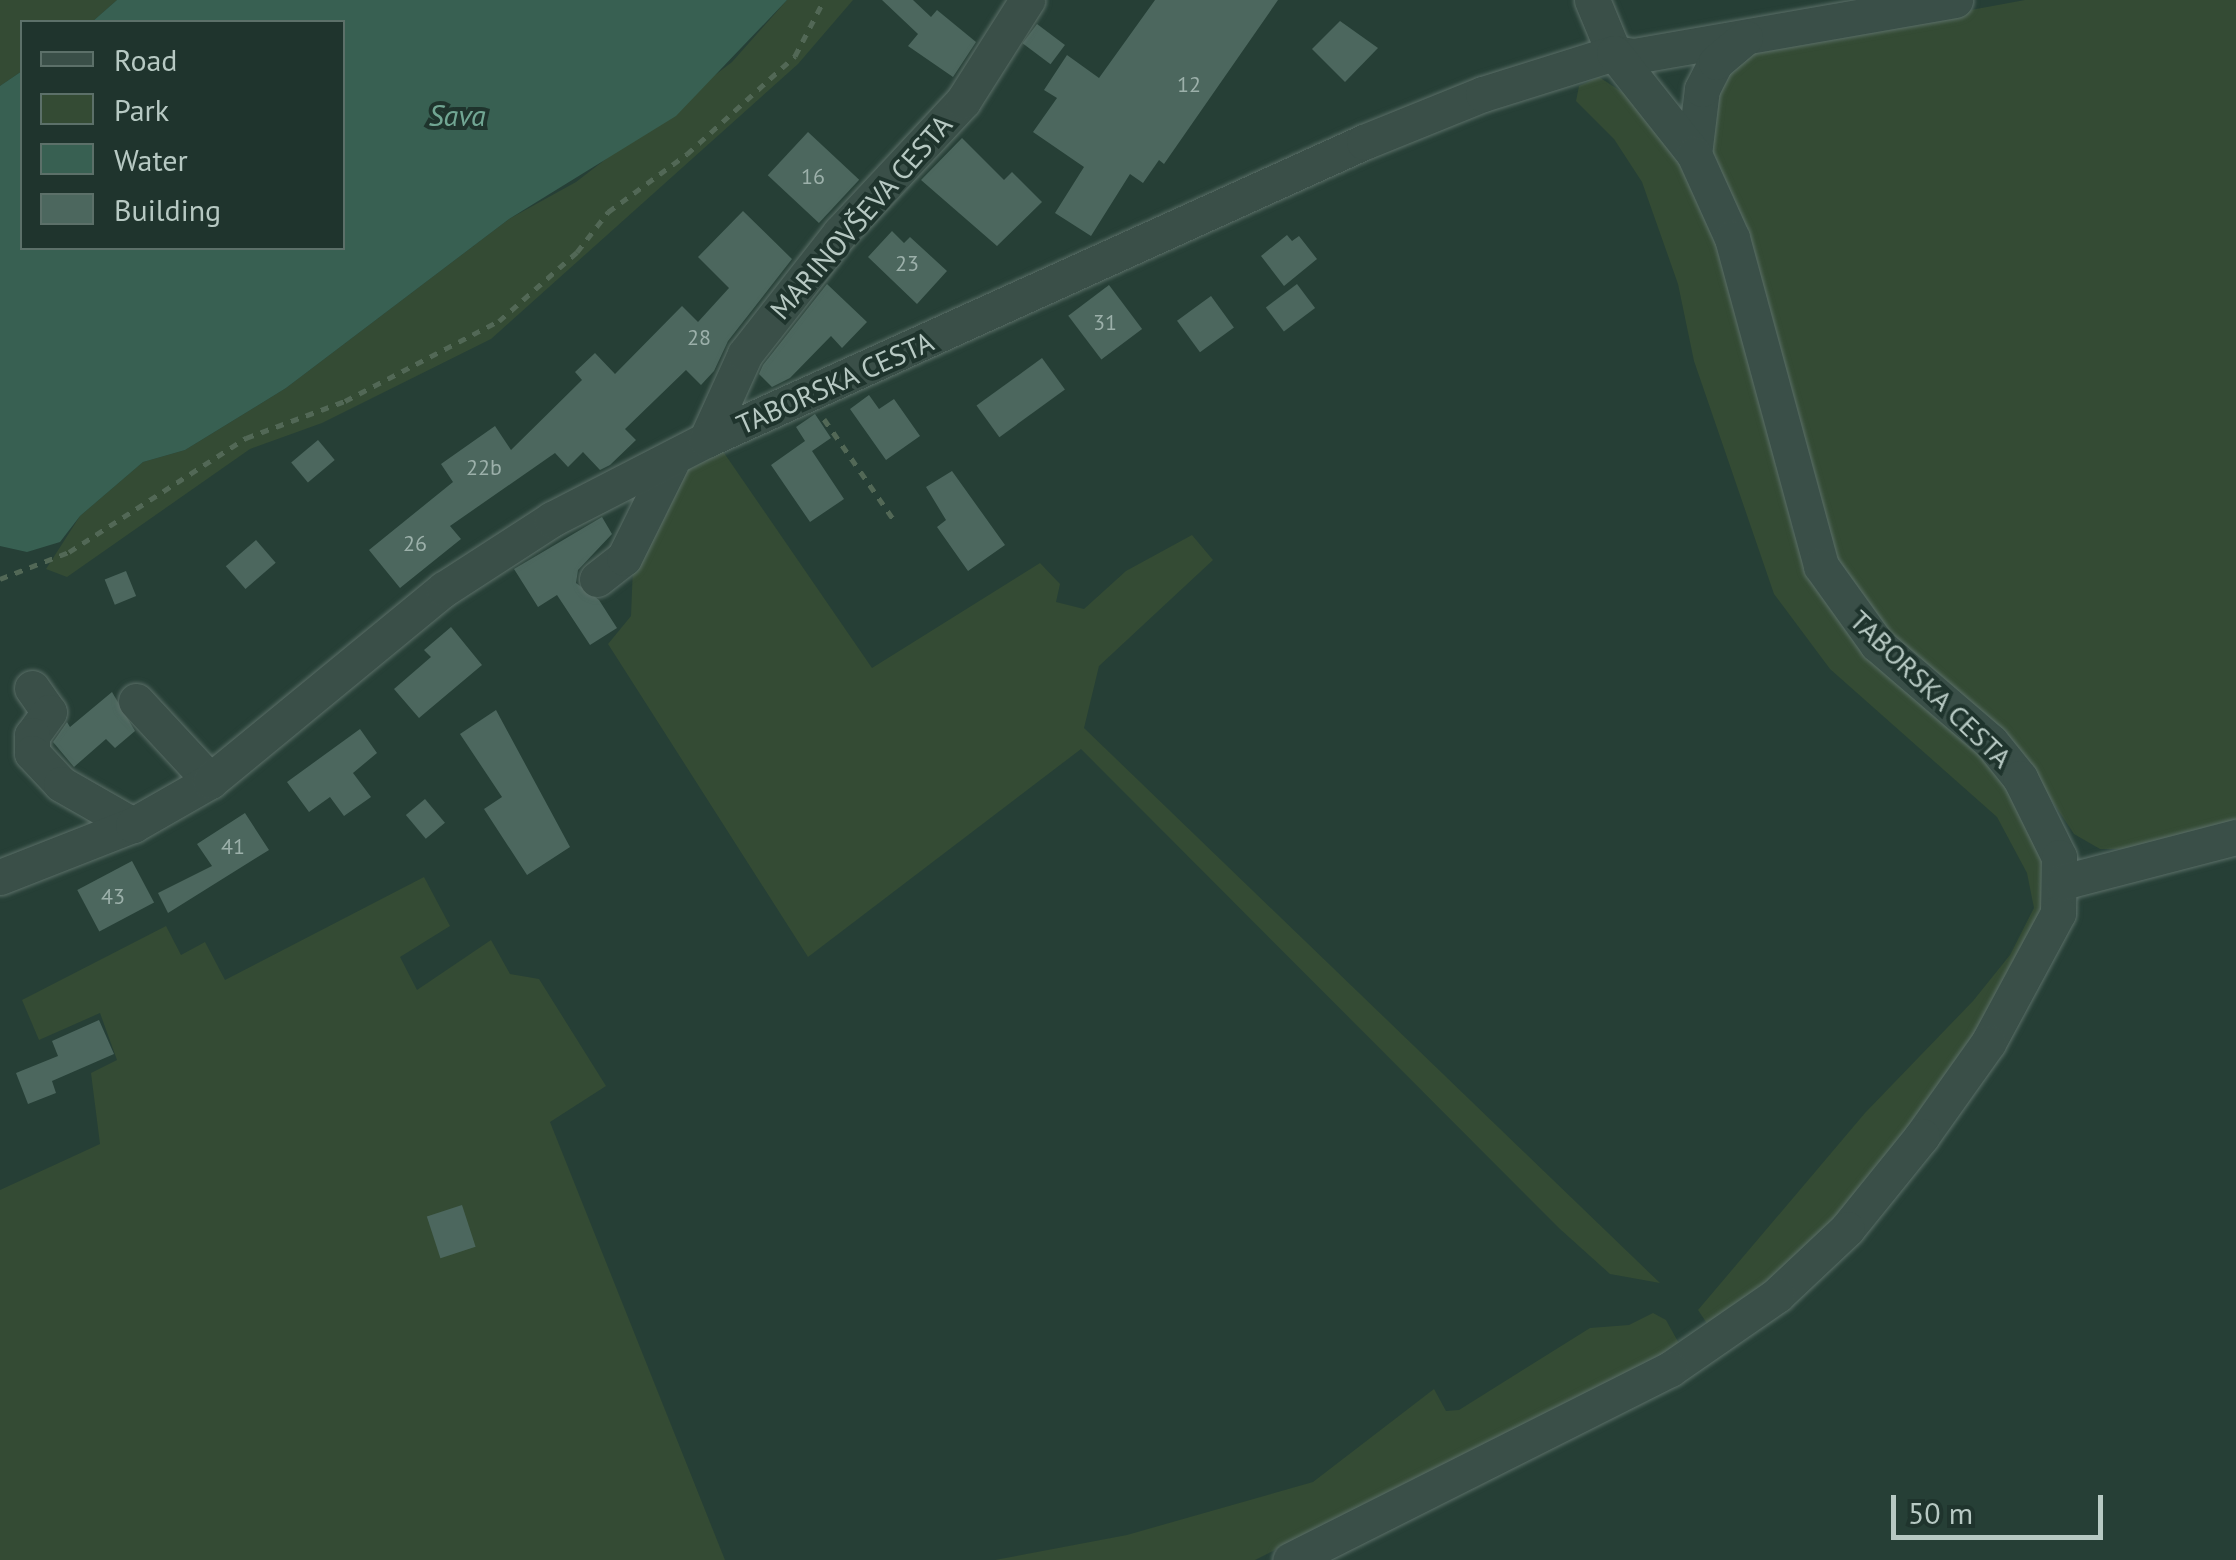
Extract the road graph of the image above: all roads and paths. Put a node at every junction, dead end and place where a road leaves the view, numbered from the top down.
1 (824, 0) edge
2 (1027, 0) edge
3 (1592, 0) edge
4 (1955, 0) edge
5 (1745, 38) junction
6 (1614, 52) junction
7 (1694, 154) junction
8 (808, 396) junction
9 (706, 440) junction
10 (672, 463) junction
11 (896, 523) dead end
12 (0, 579) edge
13 (597, 579) dead end
14 (32, 688) dead end
15 (136, 701) dead end
16 (210, 781) junction
17 (133, 824) junction
18 (2236, 837) edge
19 (0, 877) edge
20 (2063, 882) junction
21 (1292, 1560) edge

1 - 12 path
2 - 9 street, MARINOVŠEVA CESTA
3 - 6 street
4 - 5 street
5 - 6 street
5 - 7 street, TABORSKA CESTA
6 - 7 street, TABORSKA CESTA
6 - 8 street, TABORSKA CESTA
7 - 20 street, TABORSKA CESTA
8 - 9 street, TABORSKA CESTA
8 - 11 path
9 - 10 street, TABORSKA CESTA
10 - 13 street
10 - 16 street, TABORSKA CESTA
14 - 17 street
15 - 16 street
16 - 17 street, TABORSKA CESTA
17 - 19 street, TABORSKA CESTA
18 - 20 street
20 - 21 street

